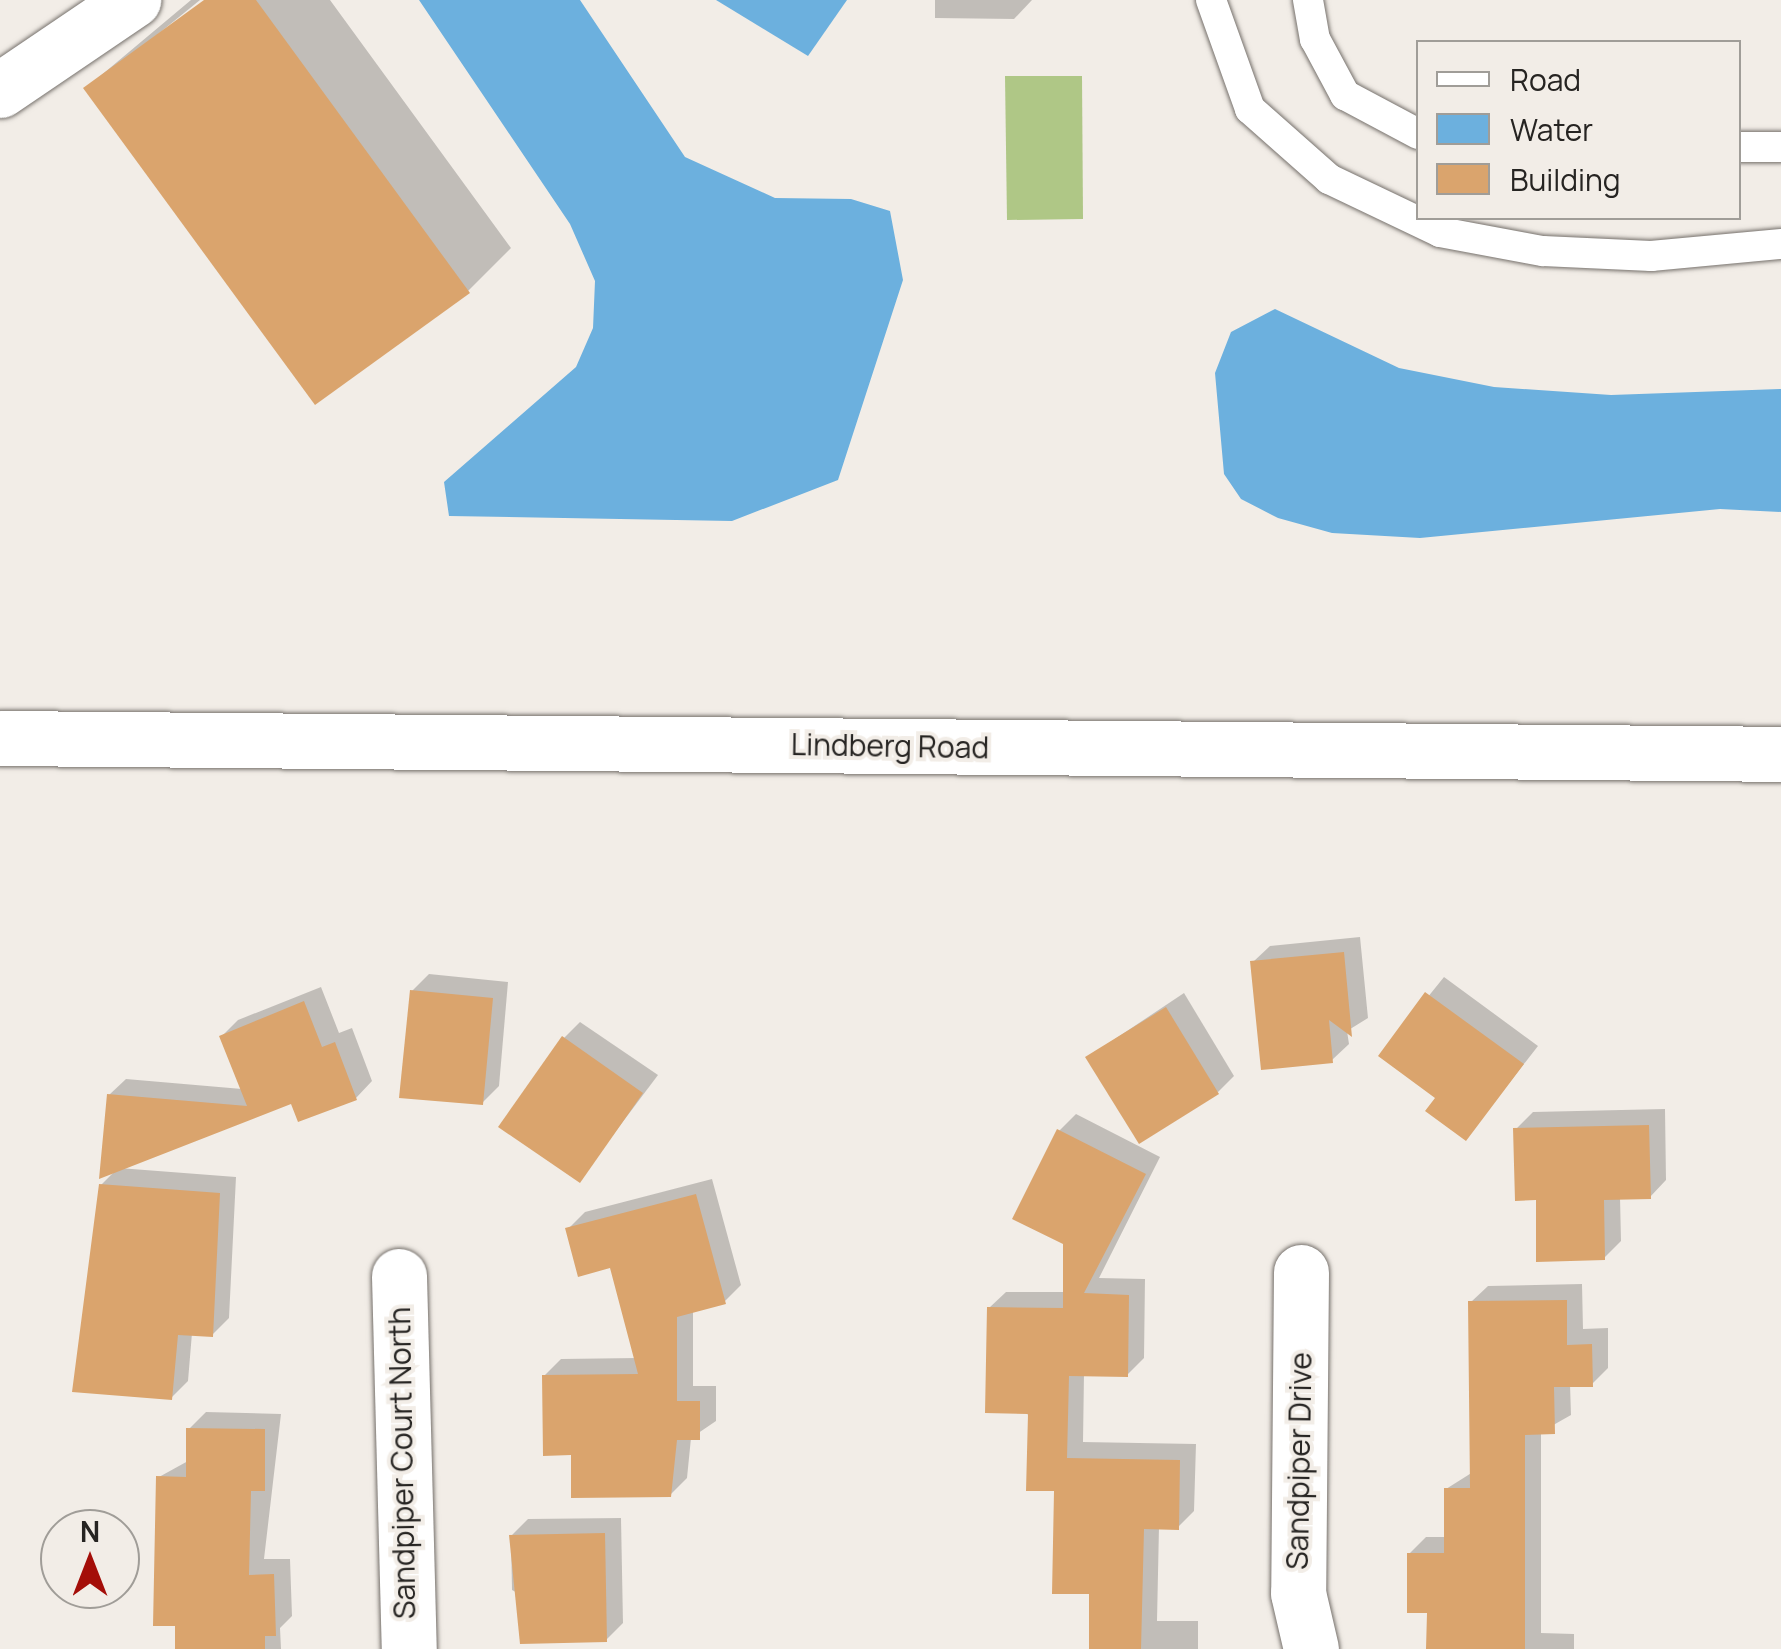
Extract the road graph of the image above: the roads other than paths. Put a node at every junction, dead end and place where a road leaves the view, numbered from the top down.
1 (133, 0) edge
2 (1211, 0) edge
3 (1308, 0) edge
4 (0, 90) edge
5 (1416, 133) edge
6 (1741, 146) edge
7 (1781, 147) edge
8 (1781, 244) edge
9 (0, 738) edge
10 (1781, 754) edge
11 (1301, 1272) dead end
12 (399, 1276) dead end
13 (408, 1649) edge
14 (1311, 1649) edge

1 - 4 main road
2 - 8 lane
3 - 5 lane
6 - 7 lane
9 - 10 main road, Lindberg Road
11 - 14 main road, Sandpiper Drive
12 - 13 main road, Sandpiper Court North

